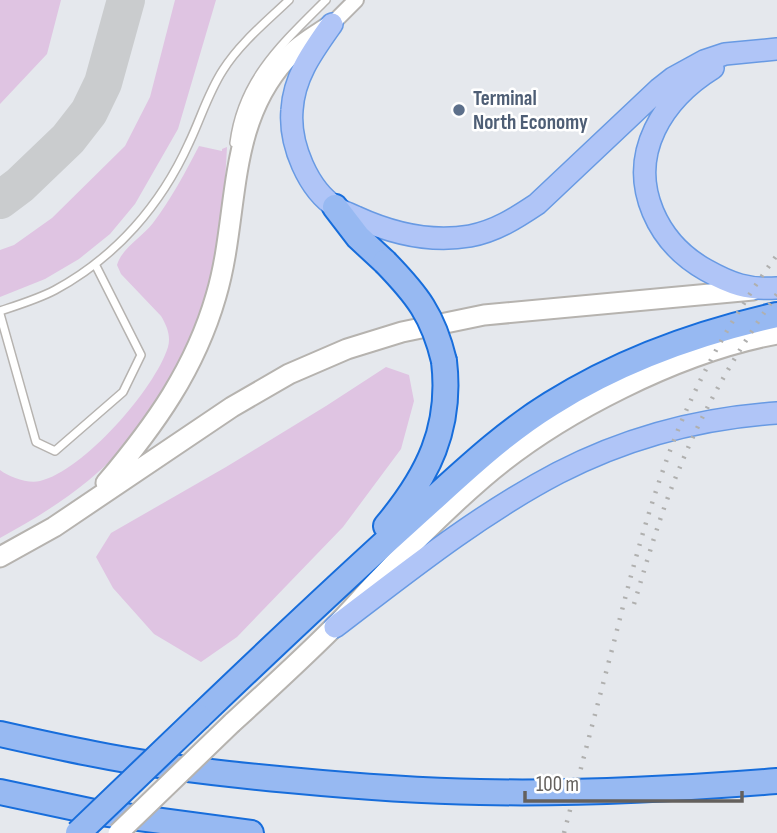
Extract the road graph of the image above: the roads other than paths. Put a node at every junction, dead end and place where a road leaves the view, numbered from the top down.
1 (289, 0) edge
2 (326, 0) edge
3 (356, 0) edge
4 (332, 24) junction
5 (777, 48) edge
6 (746, 51) junction
7 (237, 174) junction
8 (335, 207) junction
9 (95, 264) junction
10 (767, 289) edge
11 (0, 313) edge
12 (777, 316) edge
13 (777, 334) edge
14 (777, 412) edge
15 (86, 504) junction
16 (0, 557) edge
17 (332, 591) junction
18 (335, 627) junction
19 (0, 734) edge
20 (777, 781) edge
21 (0, 792) edge
22 (78, 833) edge
23 (118, 833) edge
24 (251, 833) edge

1 - 9 lane
2 - 7 lane
3 - 4 street
4 - 7 main road
4 - 8 main road
5 - 6 main road
6 - 8 main road
6 - 10 main road
7 - 15 main road
8 - 17 highway, bridge
9 - 11 lane
9 - 11 lane
10 - 15 main road
12 - 17 highway
13 - 18 main road
14 - 18 main road
15 - 16 main road
17 - 22 highway, bridge
18 - 23 main road, bridge
19 - 20 highway
21 - 24 highway

